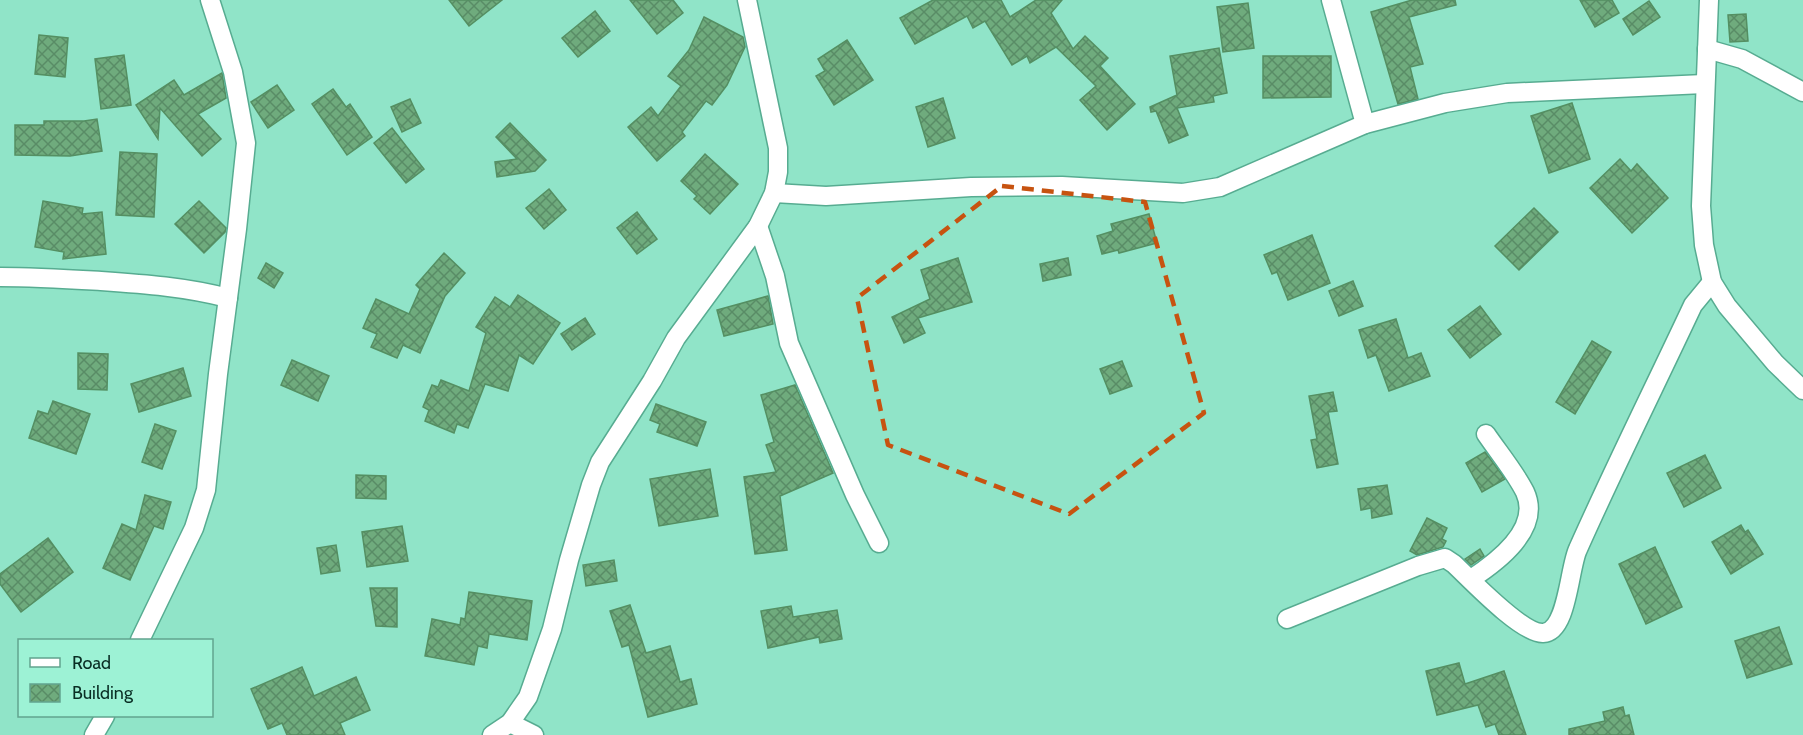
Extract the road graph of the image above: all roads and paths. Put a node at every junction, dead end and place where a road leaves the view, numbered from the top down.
1 (210, 0) edge
2 (747, 0) edge
3 (1331, 0) edge
4 (1709, 0) edge
5 (1707, 49) junction
6 (1704, 84) junction
7 (1803, 92) edge
8 (1365, 124) junction
9 (774, 193) junction
10 (758, 226) junction
11 (0, 277) edge
12 (1712, 282) junction
13 (228, 298) junction
14 (1803, 390) edge
15 (1486, 434) dead end
16 (879, 543) dead end
17 (1471, 579) junction
18 (1287, 619) dead end
19 (140, 639) edge
20 (104, 717) edge
21 (510, 723) junction
22 (94, 735) edge
23 (492, 735) edge
24 (534, 735) edge

1 - 13 street
2 - 9 street
3 - 8 street
4 - 5 street
5 - 6 street
5 - 7 street
6 - 8 street
6 - 12 street
8 - 9 street
9 - 10 street
10 - 16 street
10 - 21 street
11 - 13 street
12 - 14 street
12 - 17 street
13 - 19 street
15 - 17 street
17 - 18 street
20 - 22 street
21 - 23 street
21 - 24 street

